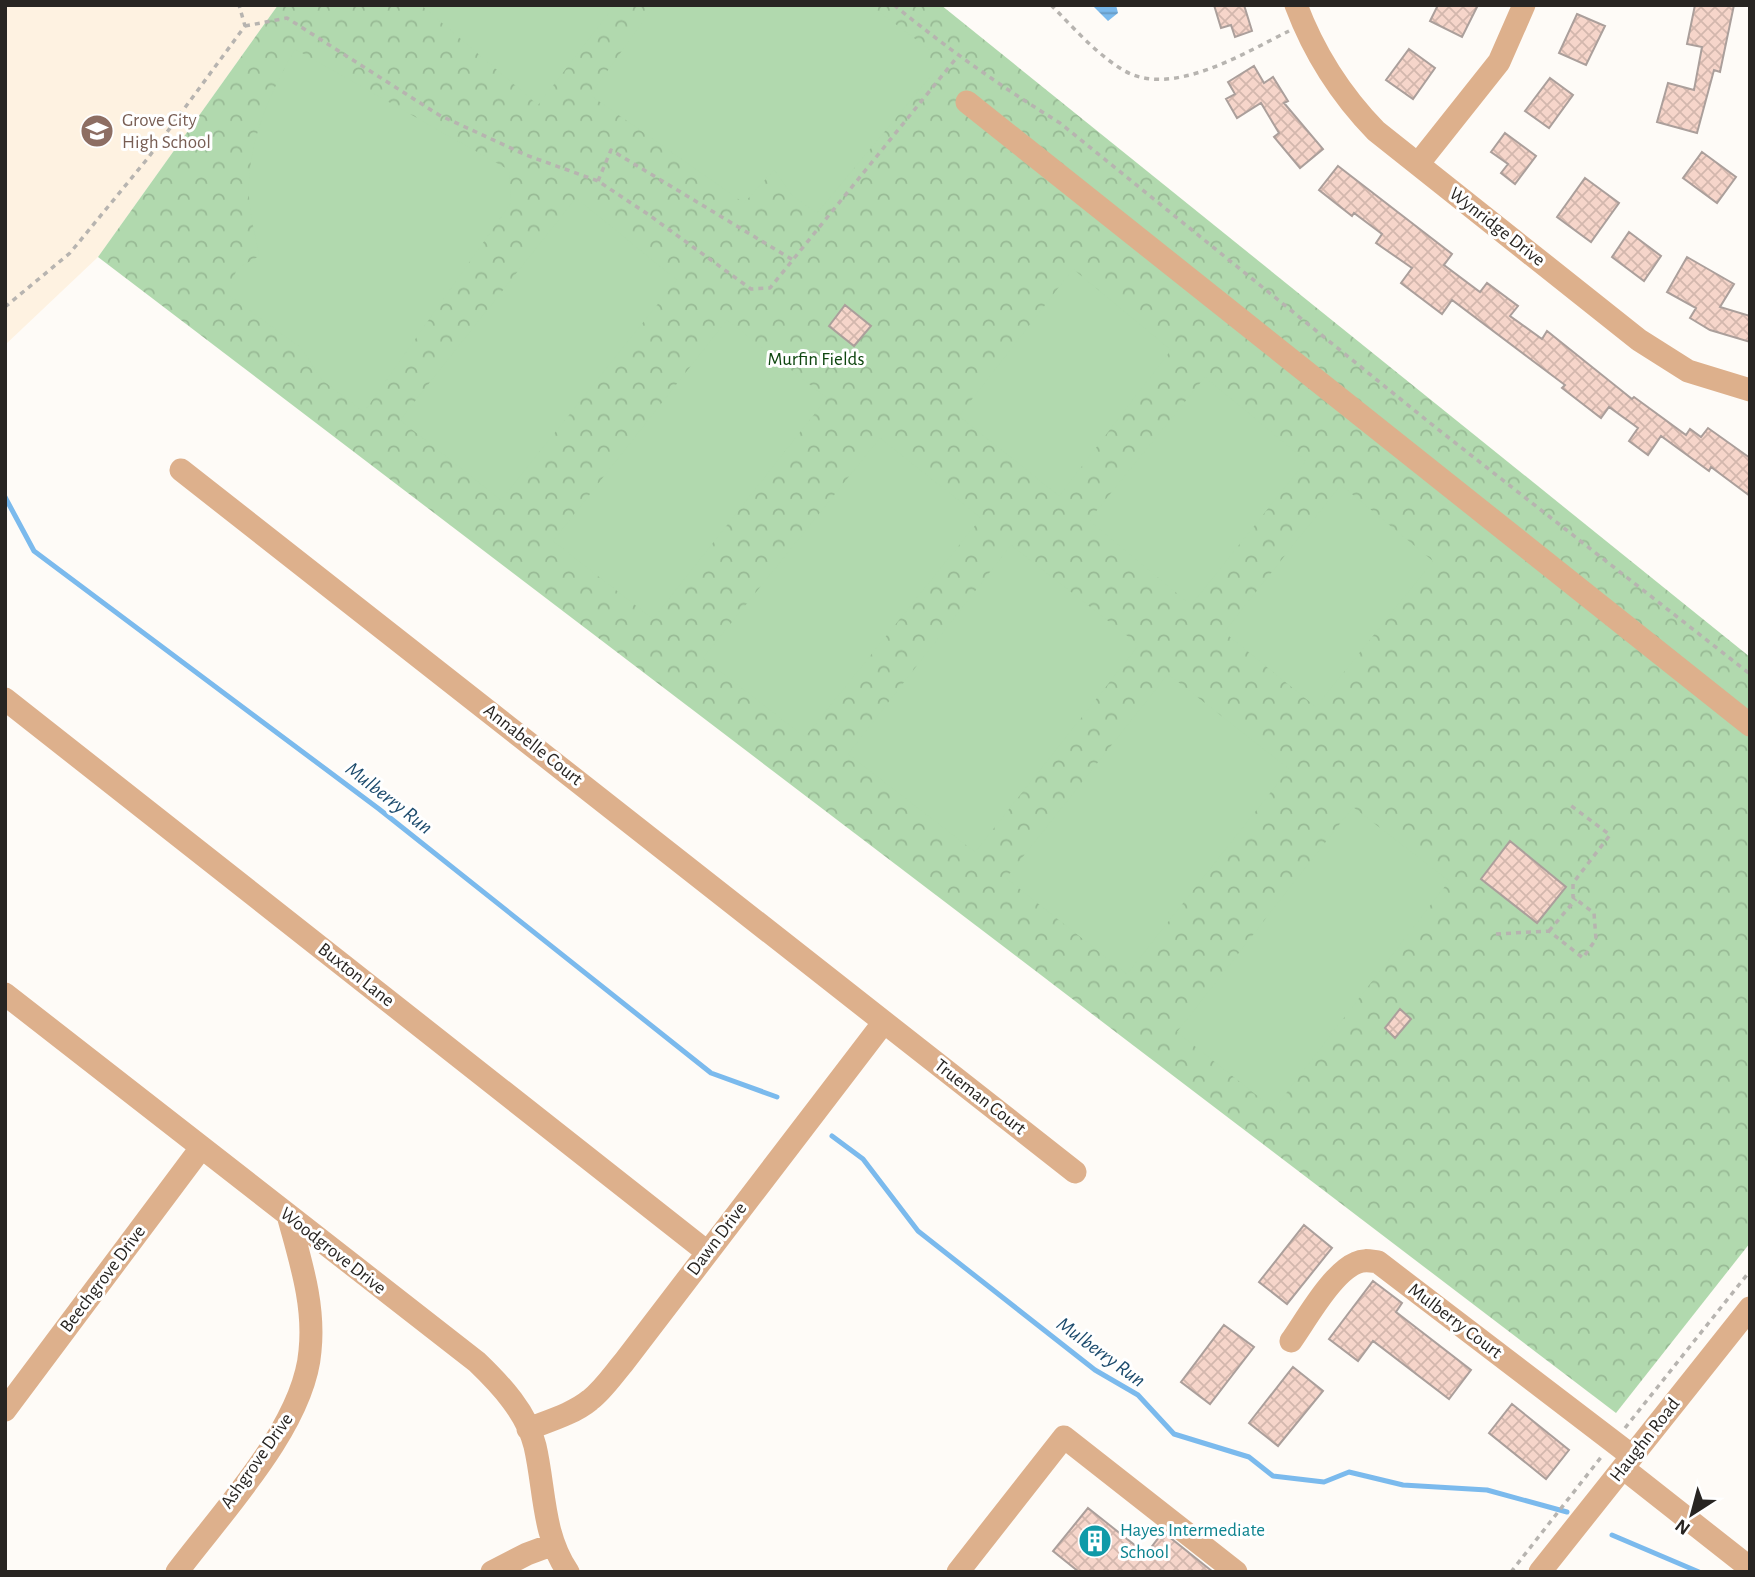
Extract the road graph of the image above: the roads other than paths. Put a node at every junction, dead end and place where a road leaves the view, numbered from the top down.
1 (1524, 5) edge
2 (1300, 15) edge
3 (967, 102) dead end
4 (1418, 164) junction
5 (1750, 390) edge
6 (181, 470) dead end
7 (5, 699) edge
8 (1750, 725) edge
9 (9, 1005) edge
10 (884, 1021) junction
11 (201, 1148) junction
12 (1075, 1172) dead end
13 (288, 1215) junction
14 (707, 1252) junction
15 (1750, 1308) edge
16 (1291, 1341) dead end
17 (5, 1410) edge
18 (528, 1429) junction
19 (1628, 1462) junction
20 (554, 1544) junction
21 (1750, 1568) edge
22 (177, 1572) edge
23 (492, 1572) edge
24 (568, 1572) edge
25 (958, 1572) edge
26 (1236, 1572) edge
27 (1540, 1572) edge

1 - 4 street
2 - 4 street, Wynridge Drive
3 - 8 street
4 - 5 street, Wynridge Drive
6 - 10 street, Annabelle Court
7 - 14 street, Buxton Lane
9 - 11 street, Woodgrove Drive
10 - 12 street, Trueman Court
10 - 14 street, Dawn Drive
11 - 13 street, Woodgrove Drive
11 - 17 street, Beechgrove Drive
13 - 18 street, Woodgrove Drive
13 - 22 street, Ashgrove Drive
14 - 18 street, Dawn Drive
15 - 19 street, Haughn Road
16 - 19 street, Mulberry Court
18 - 20 street, Woodgrove Drive
19 - 21 street, Mulberry Court
19 - 27 street, Haughn Road
20 - 23 street
20 - 24 street, Woodgrove Drive
25 - 26 street

